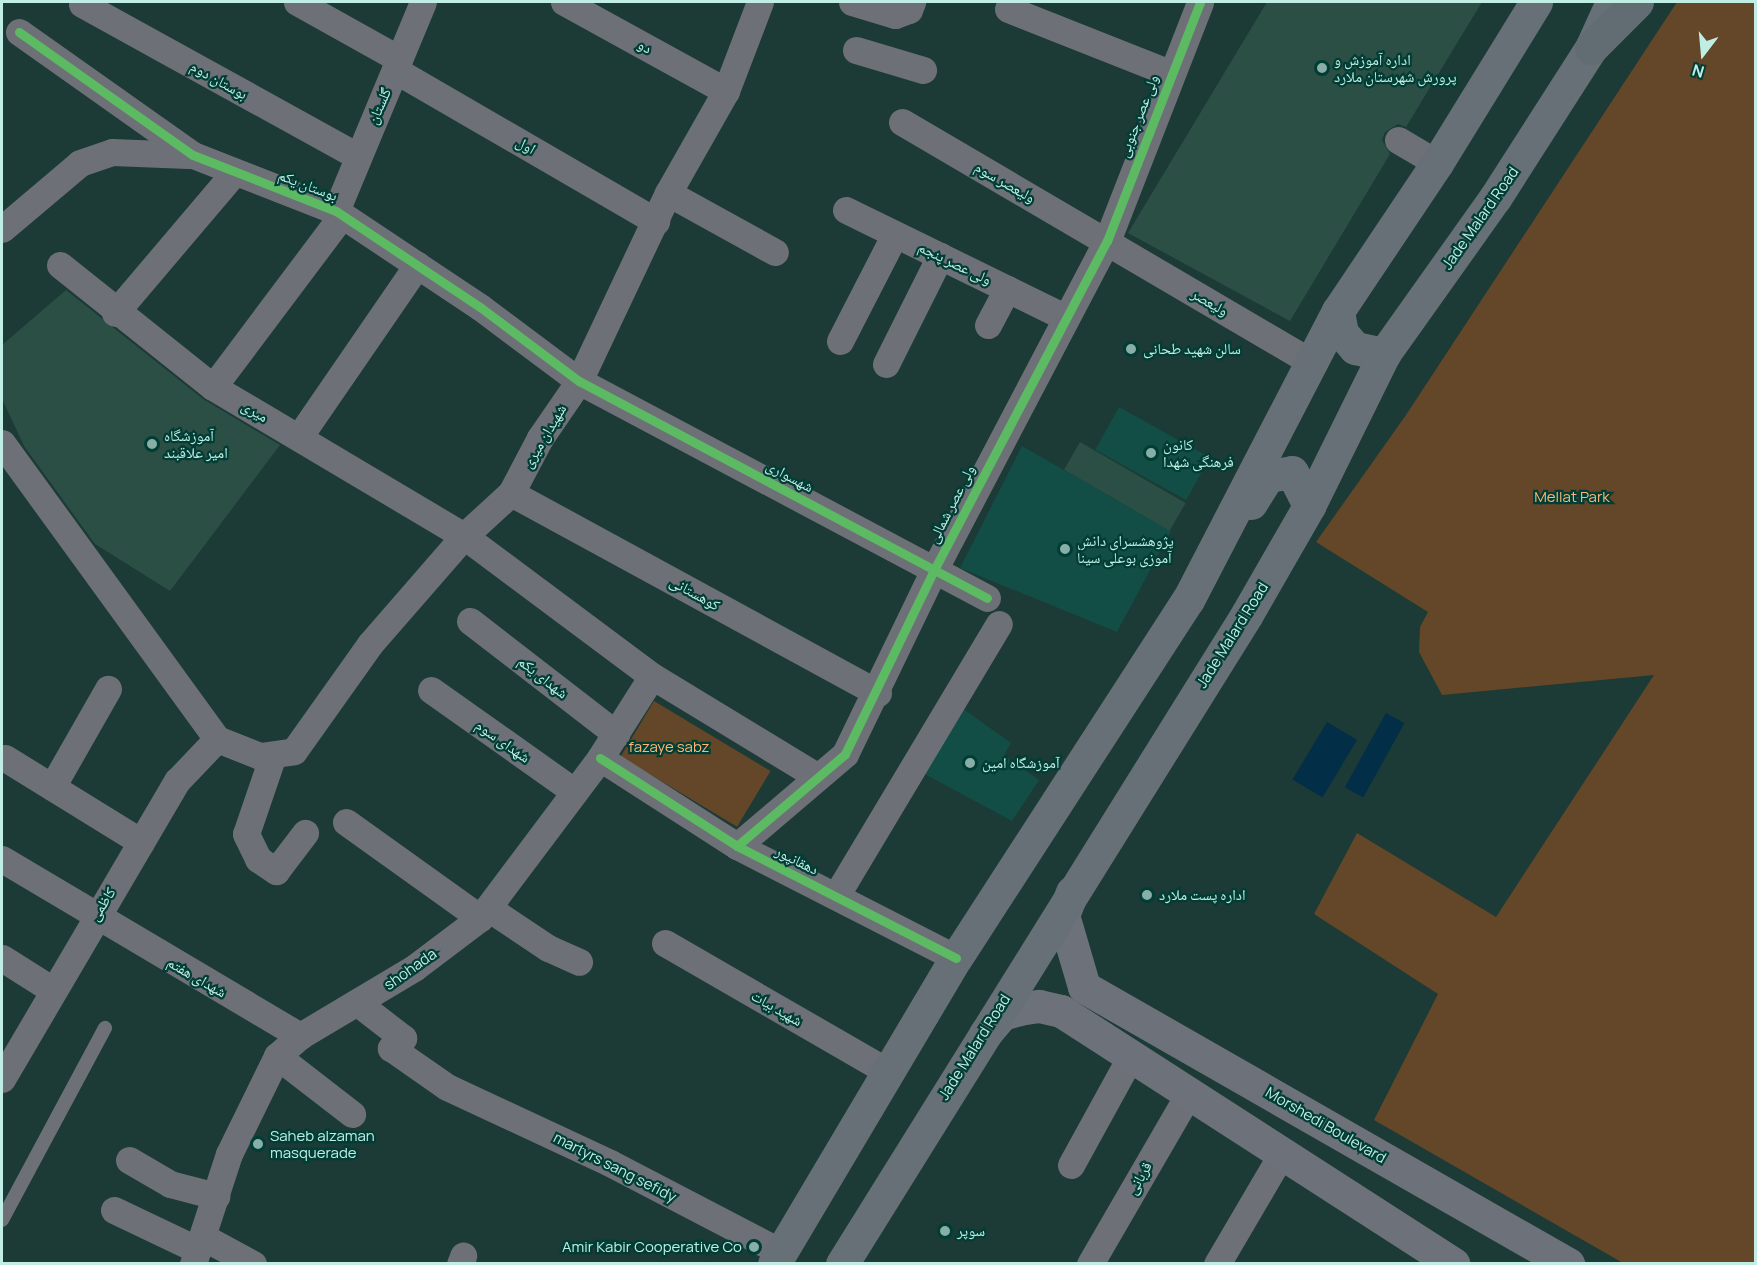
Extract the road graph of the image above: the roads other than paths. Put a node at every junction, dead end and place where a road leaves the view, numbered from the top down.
1 (297, 2) edge
2 (423, 2) edge
3 (564, 2) edge
4 (760, 2) edge
5 (852, 2) edge
6 (1200, 2) edge
7 (1536, 2) edge
8 (1612, 2) edge
9 (1637, 2) edge
10 (82, 4) dead end
11 (903, 8) edge
12 (1008, 9) dead end
13 (19, 32) dead end
14 (1591, 48) junction
15 (856, 50) dead end
16 (881, 57) junction
17 (397, 64) junction
18 (923, 70) dead end
19 (1170, 72) junction
20 (726, 91) junction
21 (902, 122) dead end
22 (1398, 140) dead end
23 (192, 155) junction
24 (357, 156) junction
25 (1437, 163) junction
26 (233, 174) junction
27 (668, 194) junction
28 (846, 210) dead end
29 (339, 213) junction
30 (656, 221) junction
31 (2, 229) edge
32 (895, 234) junction
33 (1107, 241) junction
34 (775, 252) dead end
35 (940, 256) junction
36 (60, 265) dead end
37 (417, 265) junction
38 (1007, 289) junction
39 (1338, 311) junction
40 (115, 313) junction
41 (1064, 317) junction
42 (988, 326) dead end
43 (840, 341) dead end
44 (1383, 354) junction
45 (1313, 363) junction
46 (886, 364) dead end
47 (579, 381) junction
48 (213, 387) junction
49 (299, 436) junction
50 (2, 443) edge
51 (511, 493) junction
52 (1309, 506) junction
53 (464, 536) junction
54 (934, 570) junction
55 (987, 598) dead end
56 (1188, 600) junction
57 (470, 621) dead end
58 (999, 624) dead end
59 (652, 676) junction
60 (108, 689) dead end
61 (430, 690) dead end
62 (878, 693) junction
63 (616, 734) junction
64 (217, 739) junction
65 (5, 758) dead end
66 (272, 758) junction
67 (600, 758) junction
68 (818, 777) junction
69 (52, 787) junction
70 (575, 792) junction
71 (346, 822) dead end
72 (305, 833) dead end
73 (141, 842) junction
74 (737, 846) junction
75 (2, 859) edge
76 (1076, 882) junction
77 (836, 896) junction
78 (484, 913) junction
79 (94, 917) junction
80 (665, 943) dead end
81 (2, 958) edge
82 (956, 958) junction
83 (579, 962) dead end
84 (51, 989) junction
85 (359, 1004) junction
86 (105, 1028) dead end
87 (300, 1036) junction
88 (975, 1045) junction
89 (277, 1056) junction
90 (1131, 1056) junction
91 (888, 1072) junction
92 (1236, 1072) junction
93 (2, 1079) edge
94 (1202, 1102) junction
95 (352, 1114) dead end
96 (1322, 1123) junction
97 (1282, 1153) junction
98 (129, 1160) dead end
99 (1071, 1166) dead end
100 (216, 1196) junction
101 (114, 1210) dead end
102 (2, 1220) edge
103 (198, 1250) edge
104 (777, 1258) edge
105 (253, 1263) edge
106 (842, 1263) edge
107 (1090, 1263) edge
108 (1217, 1263) edge
109 (1453, 1263) edge
110 (1568, 1263) edge

1 - 17 street, اول
2 - 17 street, گلستان
3 - 20 street, دو
4 - 20 street, شهیدان میری
5 - 11 street
6 - 19 street, ولی عصر جنوبی
7 - 25 main road
8 - 14 main road, Jade Malard Road
9 - 14 highway
10 - 24 street, بوستان دوم
11 - 16 street
12 - 19 street
13 - 23 street, بوستان یکم
14 - 44 main road, Jade Malard Road
15 - 16 street
16 - 18 street
17 - 24 street, گلستان
17 - 30 street, اول
19 - 33 street, ولی عصر جنوبی
20 - 27 street, شهیدان میری
21 - 33 street, ولیعصر سوم
22 - 25 street
23 - 26 street, بوستان یکم
23 - 31 street
24 - 29 street, گلستان
25 - 39 main road
26 - 29 street, بوستان یکم
26 - 40 street
27 - 30 street, شهیدان میری
27 - 34 street
28 - 32 street, ولی عصر پنجم
29 - 37 street, بوستان یکم
29 - 48 street, گلستان
30 - 47 street, شهیدان میری
32 - 35 street, ولی عصر پنجم
32 - 43 street
33 - 41 street, ولی عصر شمالی
33 - 45 street, ولیعصر
35 - 38 street, ولی عصر پنجم
35 - 46 street
36 - 40 street, میری
37 - 47 street, بوستان یکم
37 - 49 street
38 - 41 street, ولی عصر پنجم
38 - 42 street
39 - 44 main road
39 - 45 main road
40 - 48 street, میری
41 - 54 street, ولی عصر شمالی
44 - 52 main road, Jade Malard Road
45 - 56 main road
47 - 51 street, شهیدان میری
47 - 54 street, شهسواری
48 - 49 street, میری
49 - 53 street, میری
50 - 64 street
51 - 53 street, شهیدان میری
51 - 62 street, کوهستانی
52 - 56 main road
52 - 76 main road, Jade Malard Road
53 - 59 street
53 - 66 street, شهیدان میری
54 - 55 street, شهسواری
54 - 62 street, ولی عصر شمالی
56 - 82 main road
57 - 63 street, شهدای یکم
58 - 77 street
59 - 63 street, shohada
59 - 68 street
60 - 69 street
61 - 70 street, شهدای سوم
62 - 68 street, ولی عصر شمالی
63 - 67 street, shohada
64 - 66 street
64 - 73 street, کاظمی
65 - 69 street
66 - 72 street
67 - 70 street, shohada
67 - 74 street, دهقانپور
68 - 74 street, ولی عصر شمالی
69 - 73 street
70 - 78 street, shohada
71 - 78 street
73 - 79 street, کاظمی
74 - 77 street, دهقانپور
75 - 79 street, شهدای هفتم
76 - 88 main road, Jade Malard Road
76 - 92 main road, Morshedi Boulevard
77 - 82 street, دهقانپور
78 - 83 street
78 - 85 street, shohada
79 - 84 street, کاظمی
79 - 87 street, شهدای هفتم
80 - 91 street, شهید بیات
81 - 84 street
82 - 91 main road
84 - 93 street, کاظمی
85 - 87 street, shohada
85 - 104 street, martyrs sang sefidy
86 - 102 lane
87 - 89 street, shohada
88 - 90 main road
88 - 106 main road, Jade Malard Road
89 - 95 street
89 - 100 street, shohada
90 - 94 main road
90 - 99 street
91 - 104 main road
92 - 94 main road
92 - 96 main road, Morshedi Boulevard
94 - 97 main road
94 - 107 street, قربانی
96 - 97 main road
96 - 110 main road, Morshedi Boulevard
97 - 108 street
97 - 109 main road
98 - 100 street
100 - 103 street, shohada
101 - 103 street
103 - 105 street

